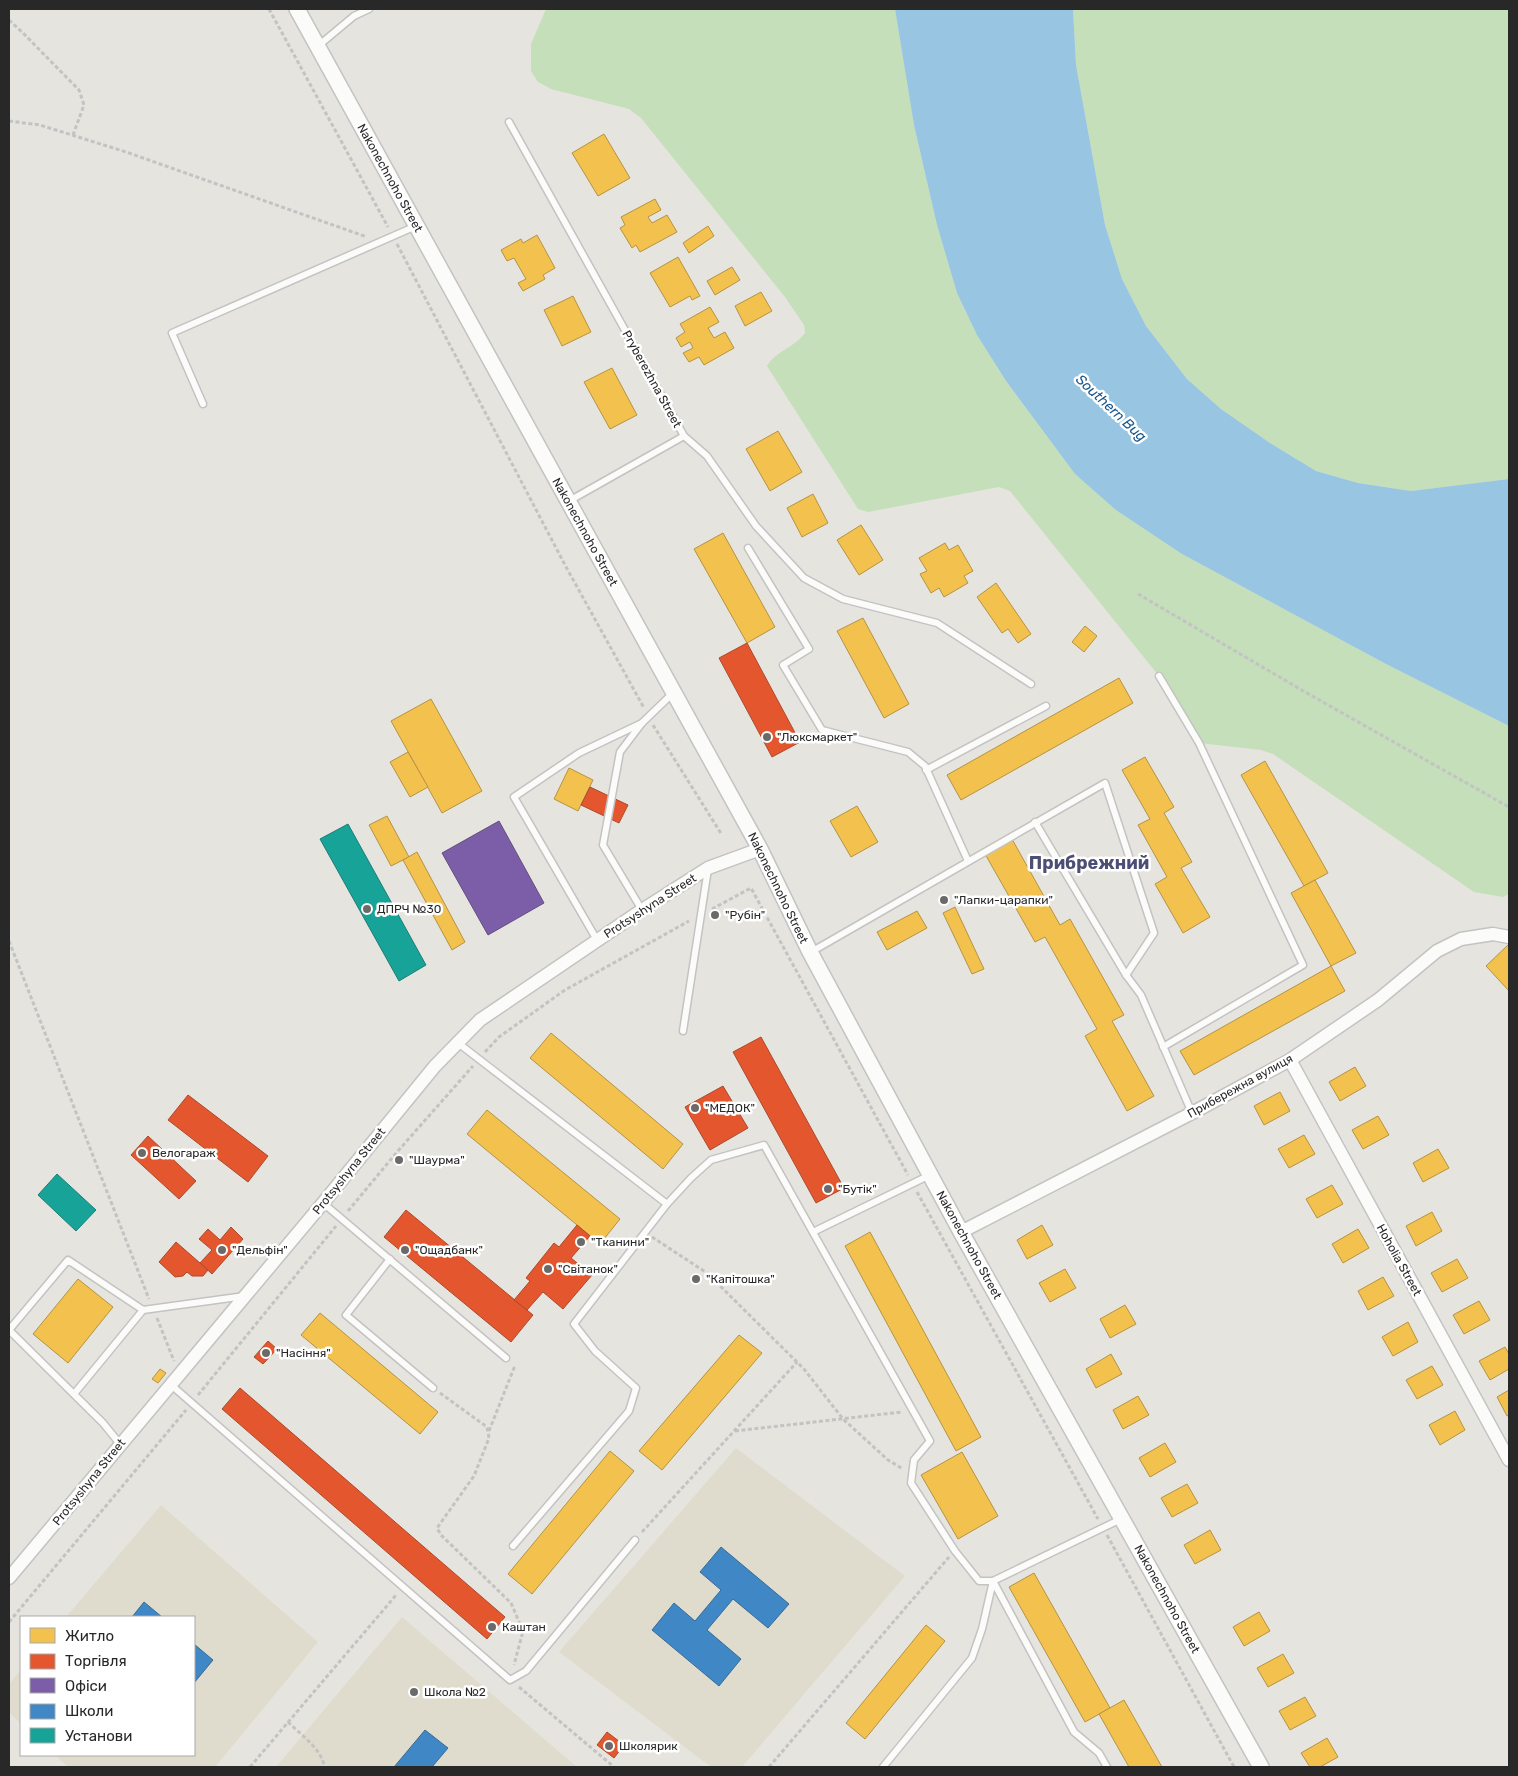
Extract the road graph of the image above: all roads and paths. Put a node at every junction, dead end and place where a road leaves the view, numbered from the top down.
1 (269, 9) edge
2 (297, 9) edge
3 (369, 9) edge
4 (9, 20) edge
5 (318, 46) junction
6 (9, 121) edge
7 (509, 122) dead end
8 (73, 136) junction
9 (416, 226) junction
10 (393, 236) junction
11 (380, 242) junction
12 (203, 404) dead end
13 (684, 436) junction
14 (568, 502) junction
15 (748, 548) dead end
16 (1138, 594) dead end
17 (1159, 676) dead end
18 (1031, 684) dead end
19 (674, 692) junction
20 (1046, 706) dead end
21 (648, 716) junction
22 (642, 723) junction
23 (926, 770) junction
24 (1509, 807) edge
25 (1035, 822) junction
26 (722, 834) dead end
27 (760, 848) junction
28 (968, 861) junction
29 (708, 868) junction
30 (642, 910) junction
31 (701, 915) junction
32 (1509, 937) edge
33 (597, 940) junction
34 (9, 941) edge
35 (810, 952) junction
36 (1126, 975) junction
37 (683, 1032) dead end
38 (458, 1043) junction
39 (1163, 1047) junction
40 (479, 1059) junction
41 (1290, 1060) junction
42 (1192, 1113) junction
43 (930, 1175) junction
44 (912, 1184) junction
45 (323, 1203) junction
46 (667, 1204) junction
47 (342, 1219) junction
48 (813, 1232) junction
49 (961, 1232) junction
50 (645, 1233) junction
51 (390, 1260) junction
52 (246, 1296) junction
53 (152, 1308) junction
54 (143, 1310) junction
55 (506, 1358) joint
56 (797, 1362) junction
57 (180, 1374) junction
58 (170, 1384) junction
59 (433, 1388) joint
60 (74, 1394) junction
61 (192, 1403) junction
62 (914, 1411) junction
63 (842, 1419) junction
64 (734, 1431) junction
65 (488, 1432) junction
66 (120, 1444) junction
67 (1509, 1460) edge
68 (912, 1474) junction
69 (1122, 1519) junction
70 (1103, 1528) junction
71 (635, 1540) joint
72 (513, 1546) dead end
73 (955, 1551) junction
74 (9, 1578) edge
75 (993, 1581) junction
76 (403, 1588) junction
77 (9, 1622) edge
78 (510, 1680) junction
79 (288, 1722) junction
80 (250, 1767) edge
81 (324, 1767) edge
82 (614, 1767) edge
83 (769, 1767) edge
84 (883, 1767) edge
85 (1107, 1767) edge
86 (1234, 1767) edge
87 (1261, 1767) edge

1 - 10 path
2 - 5 street, Nakonechnoho Street
3 - 5 lane
4 - 8 path
5 - 9 street, Nakonechnoho Street
6 - 8 path
7 - 13 lane, Pryberezhna Street
8 - 11 path
9 - 10 lane
9 - 14 street, Nakonechnoho Street
10 - 11 lane
10 - 21 path
11 - 12 lane
13 - 14 lane
13 - 18 lane, Pryberezhna Street
14 - 19 street, Nakonechnoho Street
15 - 23 lane
16 - 24 path
17 - 39 lane
19 - 21 lane
19 - 27 street, Nakonechnoho Street
20 - 23 lane
21 - 22 lane
21 - 26 path
22 - 30 lane
22 - 33 lane
23 - 28 lane
25 - 28 lane
25 - 36 lane
25 - 36 lane
27 - 29 street, Protsyshyna Street
27 - 35 street, Nakonechnoho Street
28 - 35 lane
29 - 30 street, Protsyshyna Street
29 - 31 lane
30 - 33 street, Protsyshyna Street
31 - 37 lane
31 - 40 path
31 - 44 path
32 - 41 street, Прибережна вулиця
33 - 38 street, Protsyshyna Street
34 - 53 path
35 - 43 street, Nakonechnoho Street
36 - 39 lane
38 - 40 lane
38 - 45 street, Protsyshyna Street
39 - 42 lane
40 - 46 lane
40 - 47 path
41 - 42 street, Прибережна вулиця
41 - 67 street, Hoholia Street
42 - 49 street, Прибережна вулиця
43 - 44 lane
43 - 49 street, Nakonechnoho Street
44 - 48 lane
44 - 70 path
45 - 47 lane
45 - 52 street, Protsyshyna Street
46 - 48 lane
46 - 50 lane
47 - 51 lane
47 - 61 path
48 - 62 lane
49 - 69 street, Nakonechnoho Street
50 - 56 path
50 - 72 lane
51 - 55 lane
51 - 59 lane
52 - 53 lane
52 - 57 street, Protsyshyna Street
53 - 54 lane
53 - 57 path
54 - 60 lane
54 - 60 lane
55 - 65 path
56 - 63 path
56 - 64 path
57 - 58 street, Protsyshyna Street
58 - 61 lane
58 - 66 street, Protsyshyna Street
59 - 65 path
60 - 66 lane
61 - 76 lane
61 - 77 path
62 - 63 path
62 - 68 lane
63 - 64 path
63 - 68 path
64 - 71 path
65 - 78 path
66 - 74 street, Protsyshyna Street
68 - 73 lane
69 - 70 lane
69 - 87 street, Nakonechnoho Street
70 - 75 lane
70 - 86 path
71 - 78 lane
73 - 75 lane
73 - 83 path
75 - 84 lane
75 - 85 lane
76 - 78 lane
76 - 79 path
78 - 82 path
79 - 80 path
79 - 81 path

